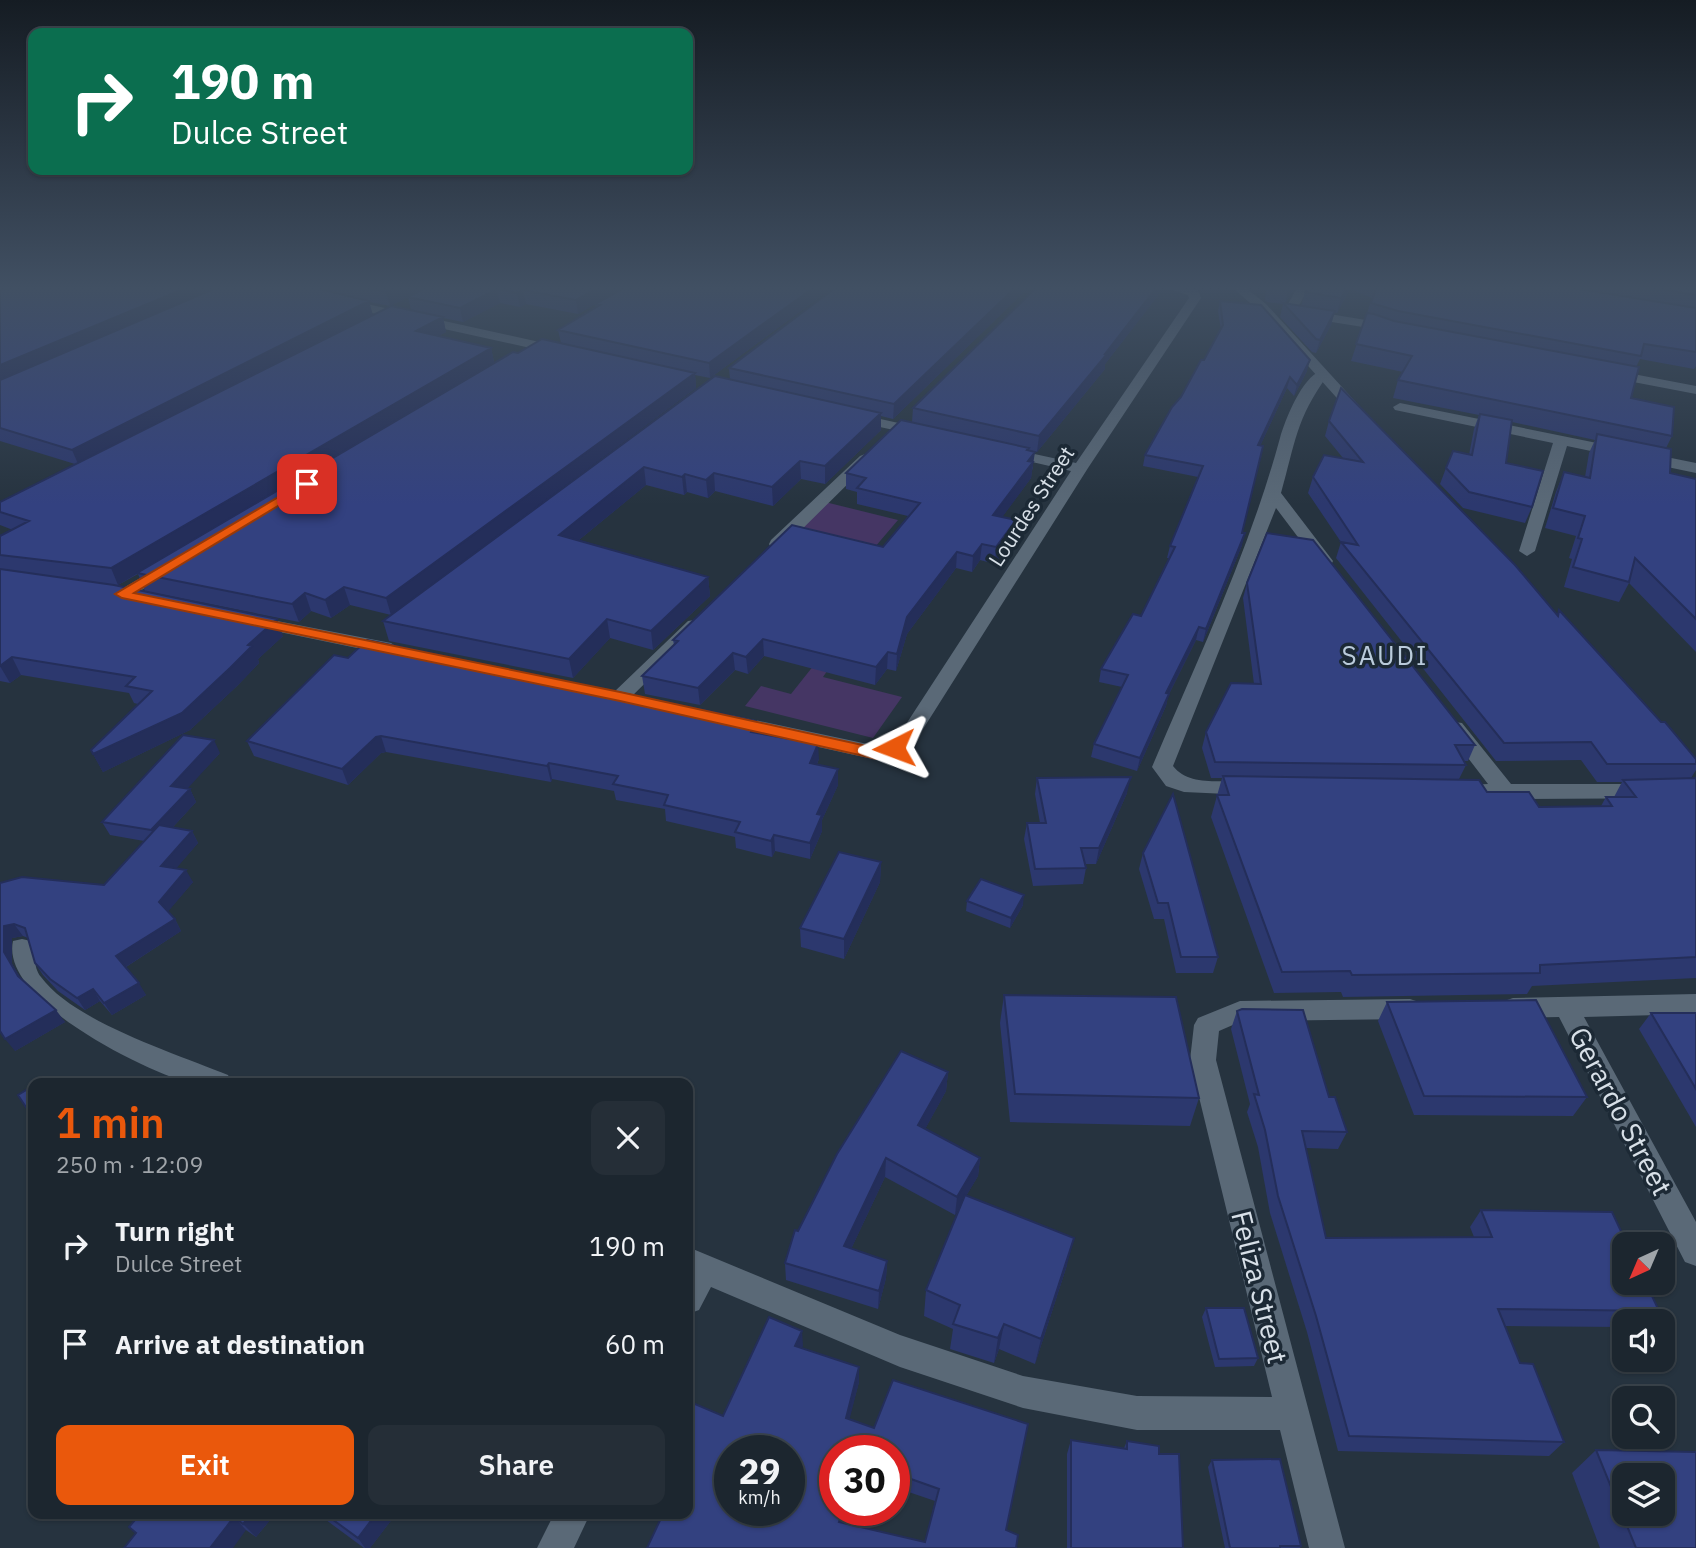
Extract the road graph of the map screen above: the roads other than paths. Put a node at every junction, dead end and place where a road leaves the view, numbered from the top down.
1 (1153, 360) edge
2 (1308, 360) edge
3 (1591, 366) edge
4 (1321, 375) junction
5 (1643, 376) junction
6 (1696, 381) edge
7 (1696, 390) edge
8 (1400, 407) dead end
9 (917, 409) edge
10 (845, 416) edge
11 (1368, 422) edge
12 (937, 436) edge
13 (888, 437) junction
14 (1561, 440) junction
15 (989, 447) edge
16 (1080, 468) junction
17 (1696, 468) edge
18 (1273, 494) junction
19 (1527, 551) dead end
20 (769, 552) edge
21 (181, 559) edge
22 (1339, 579) edge
23 (148, 600) edge
24 (709, 610) edge
25 (226, 615) edge
26 (391, 628) edge
27 (369, 644) junction
28 (409, 653) edge
29 (647, 703) edge
30 (715, 718) edge
31 (1447, 718) edge
32 (1273, 789) edge
33 (1437, 791) edge
34 (1696, 791) edge
35 (1506, 792) junction
36 (22, 948) dead end
37 (1696, 1004) edge
38 (1566, 1007) junction
39 (1485, 1008) edge
40 (1430, 1009) edge
41 (207, 1078) edge
42 (1696, 1252) edge
43 (696, 1266) edge
44 (1293, 1414) junction
45 (570, 1519) edge
46 (555, 1548) edge
47 (1327, 1548) edge

1 - 16 street, Lourdes Street
2 - 4 street
3 - 5 street
4 - 11 street
4 - 18 street
5 - 6 street
5 - 7 street
8 - 14 street
9 - 13 street
10 - 13 street
12 - 13 street
13 - 20 street
14 - 17 street
14 - 19 street
15 - 16 street
16 - 30 street, Lourdes Street
18 - 22 street
18 - 32 street
21 - 23 street
24 - 29 street
25 - 27 street
26 - 27 street
27 - 28 street
31 - 35 street
33 - 35 street
34 - 35 street
36 - 41 street
37 - 38 street
38 - 39 street
38 - 42 street, Gerardo Street
40 - 44 street, Feliza Street
43 - 44 street
44 - 47 street, Feliza Street
45 - 46 street

